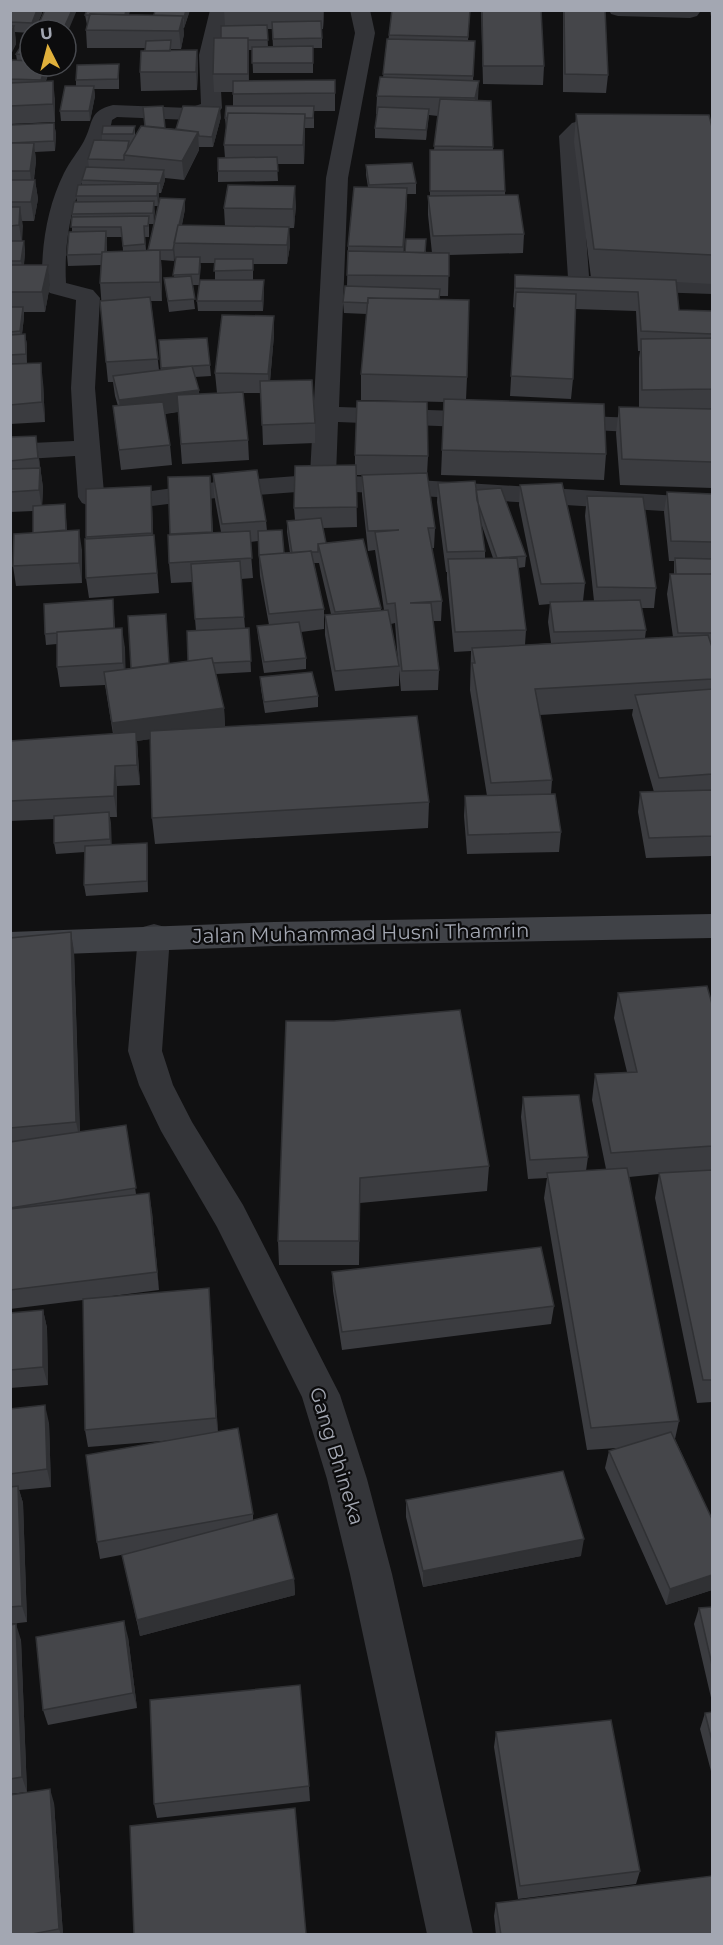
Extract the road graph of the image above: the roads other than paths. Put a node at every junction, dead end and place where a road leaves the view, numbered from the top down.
1 (220, 10) edge
2 (360, 10) edge
3 (618, 10) edge
4 (690, 12) dead end
5 (635, 127) edge
6 (712, 288) edge
7 (325, 414) junction
8 (712, 429) edge
9 (87, 448) junction
10 (10, 452) edge
11 (323, 482) junction
12 (712, 506) edge
13 (712, 926) edge
14 (154, 936) junction
15 (10, 944) edge
16 (450, 1935) edge

1 - 9 street
2 - 7 street
3 - 4 street
5 - 6 lane
7 - 8 street
7 - 11 street
9 - 10 street
9 - 11 street
11 - 12 street
13 - 14 street, Jalan Muhammad Husni Thamrin
14 - 15 street, Jalan Muhammad Husni Thamrin
14 - 16 street, Gang Bhineka

